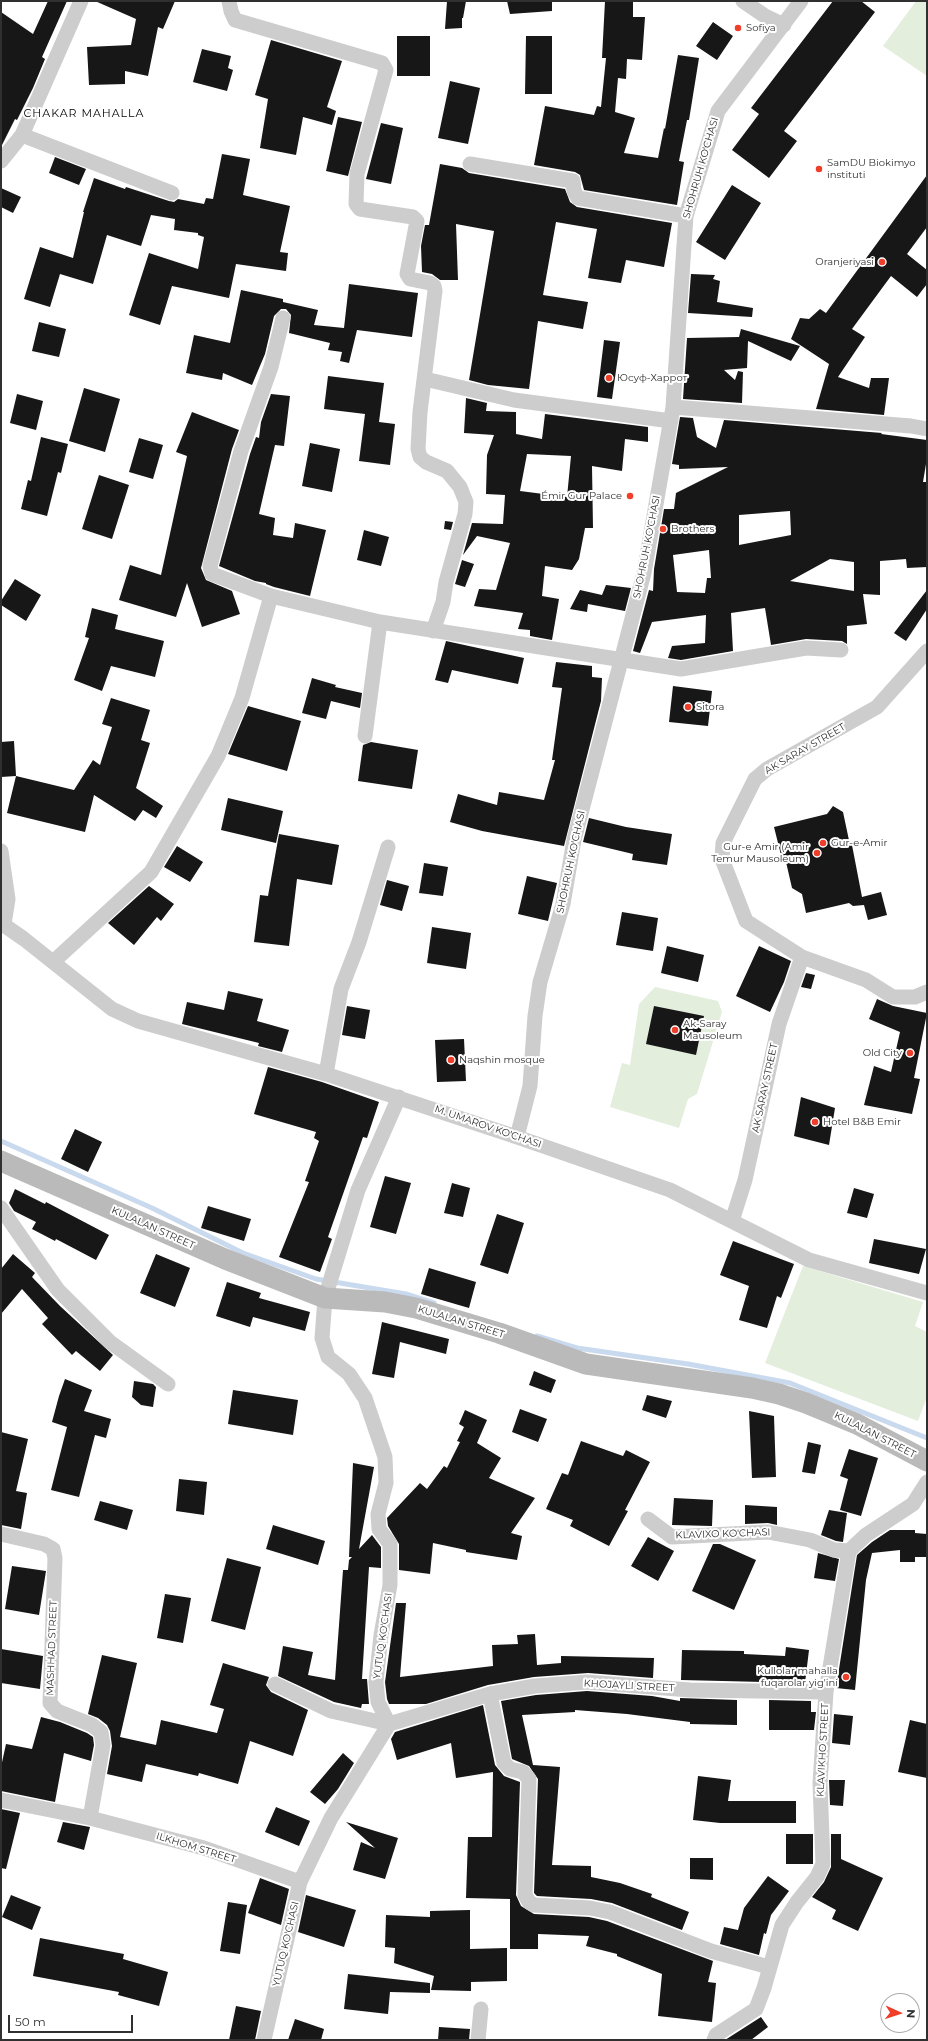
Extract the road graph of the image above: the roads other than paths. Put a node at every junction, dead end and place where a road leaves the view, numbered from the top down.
1 (81, 1) edge
2 (229, 1) edge
3 (743, 1) edge
4 (801, 1) edge
5 (784, 25) junction
6 (22, 135) junction
7 (1, 161) edge
8 (470, 164) dead end
9 (172, 193) dead end
10 (686, 216) junction
11 (284, 318) dead end
12 (425, 379) junction
13 (672, 414) junction
14 (927, 429) edge
15 (271, 596) junction
16 (380, 622) junction
17 (433, 632) junction
18 (841, 650) dead end
19 (927, 651) edge
20 (622, 659) junction
21 (365, 736) dead end
22 (388, 847) dead end
23 (1, 851) edge
24 (3, 924) edge
25 (802, 957) junction
26 (53, 962) junction
27 (927, 992) edge
28 (326, 1074) junction
29 (399, 1097) junction
30 (516, 1137) junction
31 (1, 1161) edge
32 (1, 1208) edge
33 (732, 1221) junction
34 (927, 1293) edge
35 (327, 1294) junction
36 (168, 1384) dead end
37 (927, 1461) edge
38 (927, 1482) edge
39 (648, 1519) dead end
40 (1, 1534) edge
41 (849, 1551) junction
42 (275, 1684) dead end
43 (826, 1692) junction
44 (490, 1694) junction
45 (389, 1724) junction
46 (1, 1800) edge
47 (90, 1818) junction
48 (300, 1882) junction
49 (769, 1967) junction
50 (481, 2009) dead end
51 (264, 2040) edge
52 (478, 2040) edge
53 (714, 2040) edge

1 - 6 street
2 - 12 street
3 - 5 street
4 - 5 street, SHOHRUH KO'CHASI
5 - 10 street, SHOHRUH KO'CHASI
6 - 7 street
6 - 9 street
8 - 10 street
10 - 13 street, SHOHRUH KO'CHASI
11 - 15 street
12 - 13 street
12 - 17 street
13 - 14 street
13 - 20 street, SHOHRUH KO'CHASI
15 - 16 street
15 - 26 street
16 - 17 street
16 - 21 street
17 - 20 street
18 - 20 street
19 - 25 street, AK SARAY STREET
20 - 30 street, SHOHRUH KO'CHASI
22 - 28 street
23 - 24 street
24 - 26 street, M. UMAROV KO'CHASI
25 - 27 street, AK SARAY STREET
25 - 33 street, AK SARAY STREET
26 - 28 street, M. UMAROV KO'CHASI
28 - 29 street, M. UMAROV KO'CHASI
29 - 30 street, M. UMAROV KO'CHASI
29 - 35 street, YUTUQ KO'CHASI
30 - 33 street, M. UMAROV KO'CHASI
31 - 35 main road, KULALAN STREET
32 - 36 street
33 - 34 street, M. UMAROV KO'CHASI
35 - 37 main road, KULALAN STREET
35 - 45 street, YUTUQ KO'CHASI
38 - 41 street
39 - 41 street, KLAVIXO KO'CHASI
40 - 47 street, MASHHAD STREET
41 - 43 street, KLAVIKHO STREET
42 - 45 street
43 - 44 street, KHOJAYLI STREET
43 - 49 street, KLAVIKHO STREET
44 - 45 street, KHOJAYLI STREET
44 - 49 street
45 - 48 street, YUTUQ KO'CHASI
46 - 47 street, ILKHOM STREET
47 - 48 street, ILKHOM STREET
48 - 51 street, YUTUQ KO'CHASI
49 - 53 street, KLAVIKHO STREET
50 - 52 street

